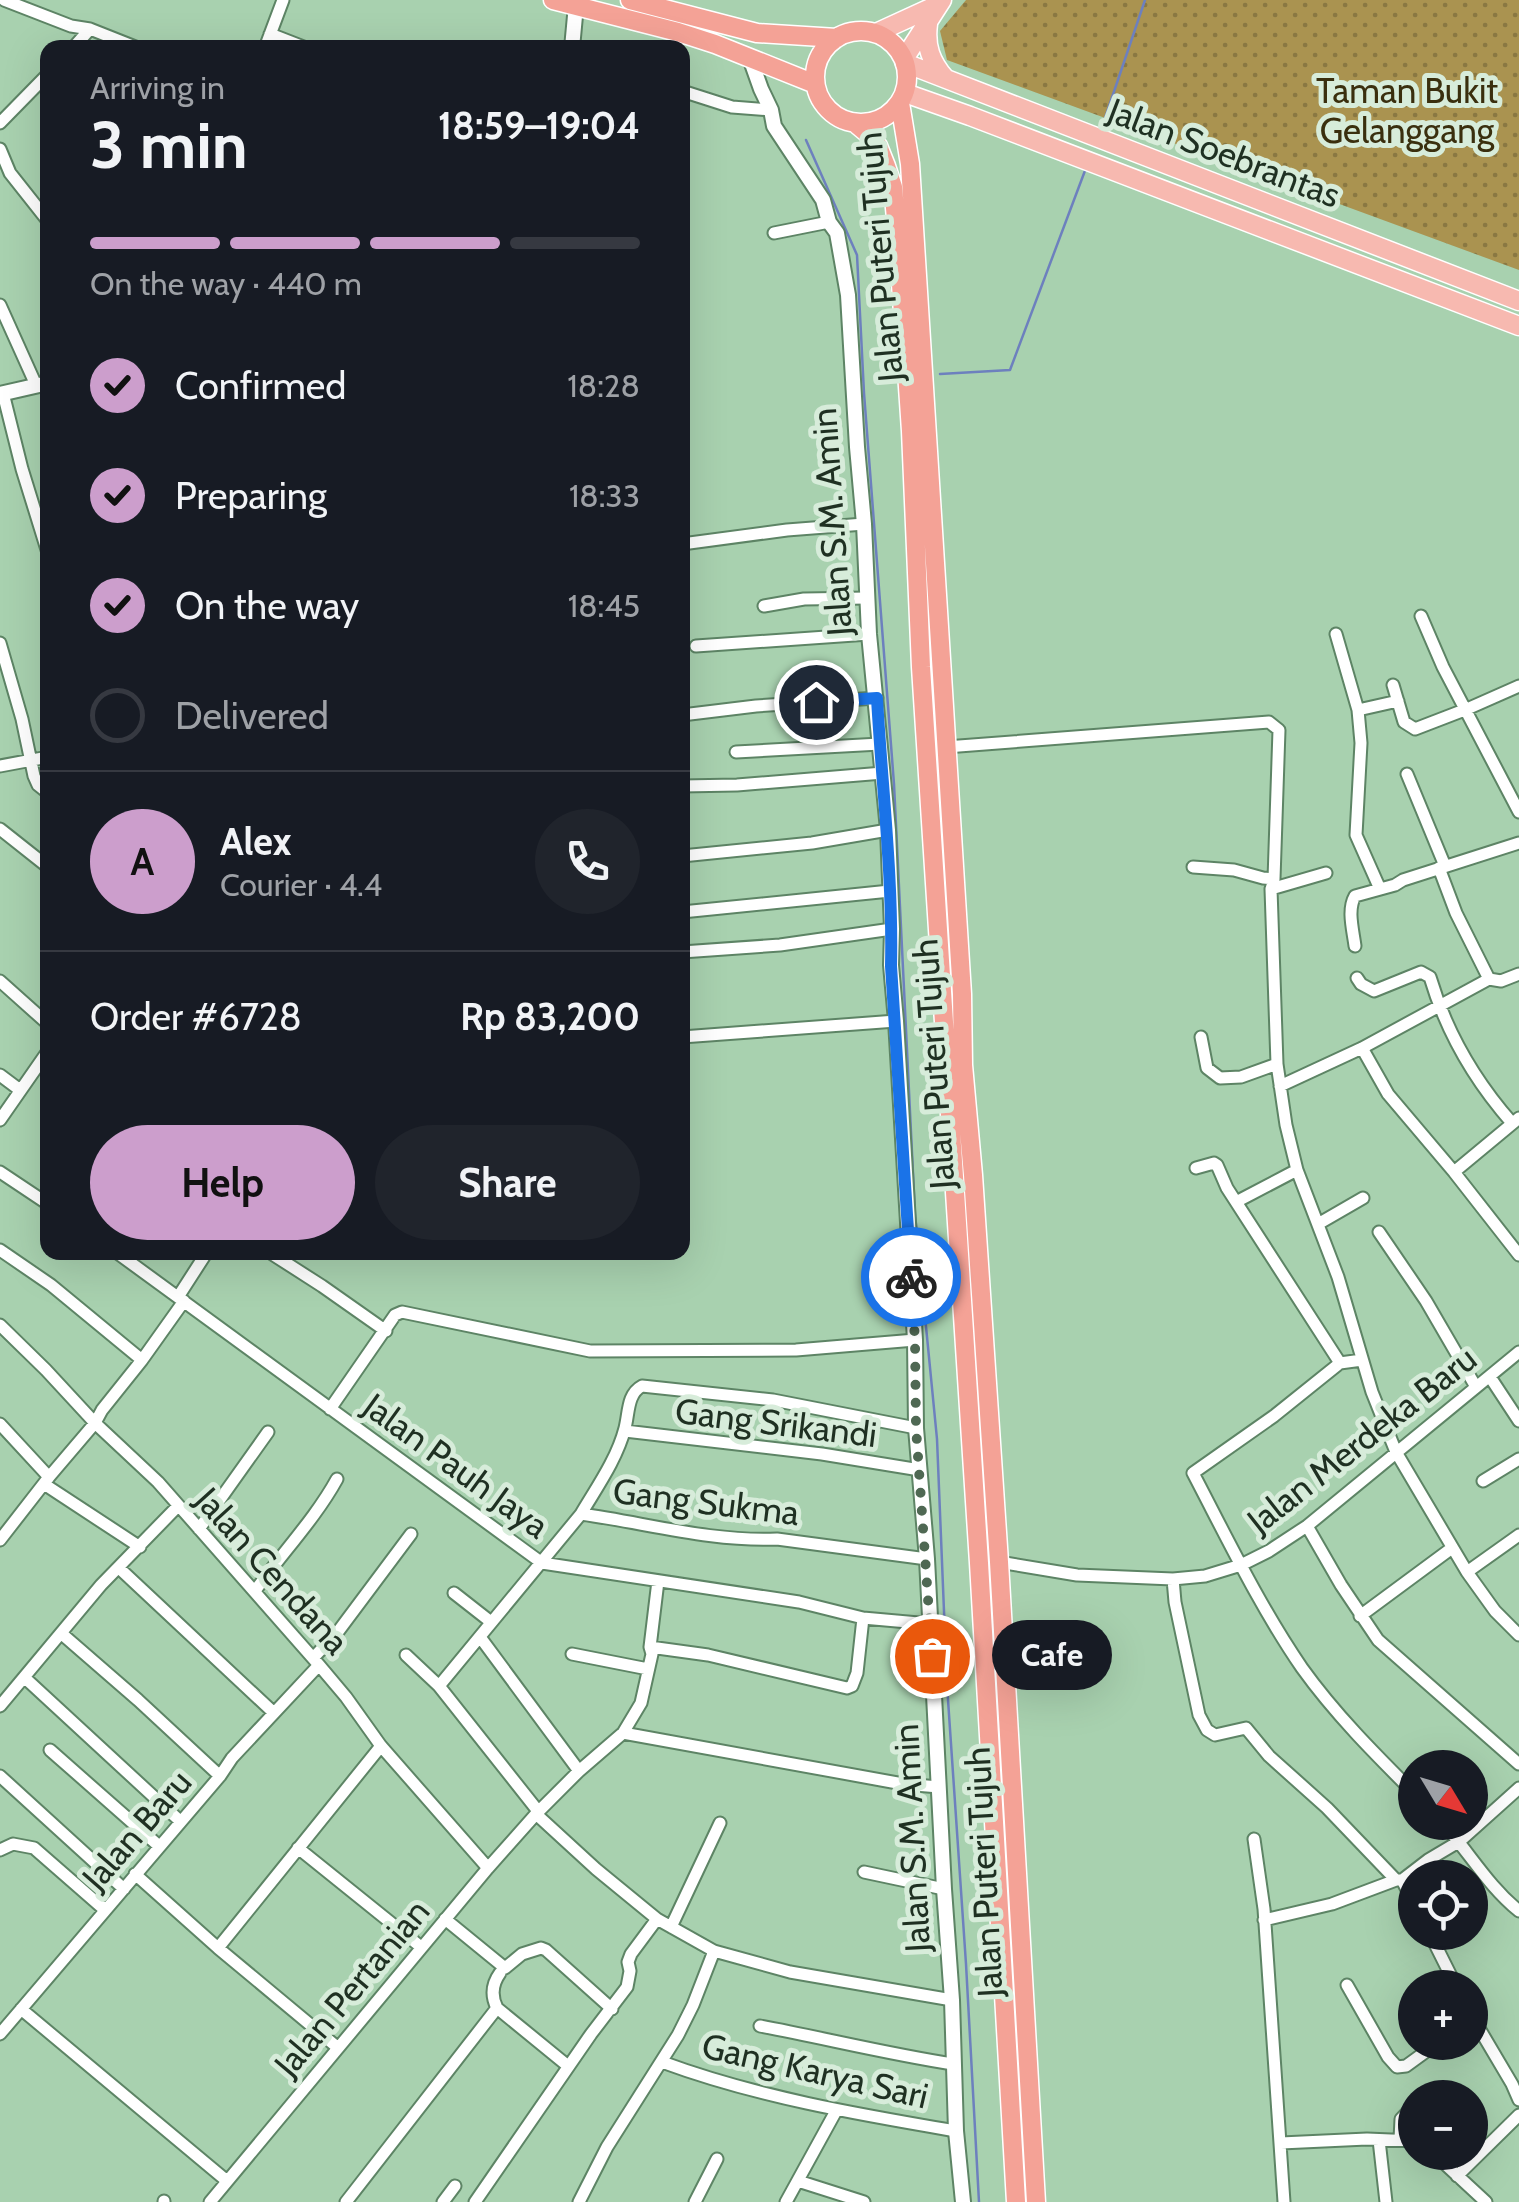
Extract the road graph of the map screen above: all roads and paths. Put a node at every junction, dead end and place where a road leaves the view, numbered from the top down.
1 (4, 0) edge
2 (284, 0) edge
3 (553, 0) edge
4 (630, 0) edge
5 (576, 5) junction
6 (936, 8) edge
7 (90, 29) junction
8 (270, 34) junction
9 (876, 34) junction
10 (838, 38) junction
11 (80, 40) edge
12 (118, 40) edge
13 (268, 40) edge
14 (285, 40) edge
15 (573, 40) edge
16 (750, 58) junction
17 (905, 61) junction
18 (946, 78) junction
19 (40, 82) edge
20 (816, 84) junction
21 (690, 93) edge
22 (902, 98) junction
23 (928, 102) junction
24 (772, 110) junction
25 (0, 122) edge
26 (854, 123) junction
27 (905, 133) junction
28 (0, 150) edge
29 (40, 201) edge
30 (829, 222) junction
31 (1322, 226) junction
32 (774, 233) dead end
33 (1312, 246) junction
34 (1519, 301) edge
35 (0, 305) edge
36 (1519, 326) edge
37 (40, 380) edge
38 (40, 384) edge
39 (2, 393) edge
40 (864, 524) junction
41 (40, 527) edge
42 (690, 543) edge
43 (867, 598) junction
44 (764, 606) dead end
45 (1421, 616) dead end
46 (869, 634) junction
47 (1336, 634) dead end
48 (0, 643) edge
49 (696, 646) dead end
50 (1393, 686) dead end
51 (1519, 686) edge
52 (877, 698) junction
53 (1398, 701) junction
54 (1358, 710) junction
55 (1467, 710) junction
56 (690, 714) edge
57 (880, 744) junction
58 (946, 747) junction
59 (736, 752) dead end
60 (40, 758) edge
61 (31, 760) junction
62 (0, 766) edge
63 (883, 773) junction
64 (1407, 774) dead end
65 (690, 786) edge
66 (40, 787) edge
67 (1519, 812) edge
68 (0, 829) edge
69 (888, 830) junction
70 (1519, 843) edge
71 (690, 855) edge
72 (40, 860) edge
73 (1193, 867) dead end
74 (1442, 867) junction
75 (1326, 873) dead end
76 (1273, 884) junction
77 (1380, 889) junction
78 (890, 891) junction
79 (690, 911) edge
80 (892, 929) junction
81 (1356, 946) dead end
82 (690, 951) edge
83 (1519, 974) edge
84 (1357, 978) dead end
85 (1488, 978) junction
86 (0, 981) edge
87 (1438, 1005) junction
88 (40, 1017) edge
89 (896, 1021) junction
90 (690, 1035) edge
91 (1201, 1036) dead end
92 (1362, 1048) junction
93 (1277, 1064) junction
94 (40, 1065) edge
95 (0, 1074) edge
96 (1280, 1086) junction
97 (20, 1090) junction
98 (0, 1120) edge
99 (1516, 1121) edge
100 (1196, 1168) dead end
101 (1297, 1170) junction
102 (0, 1172) edge
103 (1454, 1172) junction
104 (1363, 1198) dead end
105 (40, 1199) edge
106 (1236, 1202) junction
107 (1318, 1224) junction
108 (1379, 1232) dead end
109 (0, 1250) edge
110 (1519, 1256) edge
111 (127, 1260) edge
112 (203, 1260) edge
113 (281, 1260) edge
114 (181, 1299) junction
115 (0, 1325) edge
116 (386, 1331) junction
117 (915, 1340) junction
118 (1519, 1352) edge
119 (142, 1360) junction
120 (1362, 1360) junction
121 (1340, 1364) junction
122 (1490, 1377) junction
123 (1476, 1387) junction
124 (330, 1409) junction
125 (1519, 1422) edge
126 (94, 1423) junction
127 (0, 1424) edge
128 (916, 1428) junction
129 (625, 1431) junction
130 (268, 1432) dead end
131 (1396, 1452) junction
132 (1519, 1460) edge
133 (920, 1470) junction
134 (337, 1479) dead end
135 (46, 1480) junction
136 (1482, 1480) dead end
137 (178, 1506) junction
138 (581, 1514) junction
139 (1307, 1526) junction
140 (199, 1529) junction
141 (2, 1534) edge
142 (411, 1534) dead end
143 (1519, 1535) edge
144 (140, 1547) junction
145 (1452, 1548) junction
146 (927, 1558) junction
147 (542, 1562) junction
148 (999, 1562) junction
149 (1241, 1565) junction
150 (118, 1568) junction
151 (1467, 1572) junction
152 (1173, 1579) junction
153 (658, 1581) junction
154 (255, 1591) junction
155 (454, 1593) dead end
156 (1360, 1616) junction
157 (863, 1618) junction
158 (491, 1622) junction
159 (930, 1624) junction
160 (62, 1634) junction
161 (1519, 1635) edge
162 (480, 1637) junction
163 (650, 1647) junction
164 (572, 1654) dead end
165 (406, 1655) dead end
166 (316, 1661) junction
167 (648, 1669) junction
168 (25, 1678) junction
169 (439, 1686) junction
170 (0, 1706) edge
171 (274, 1713) junction
172 (623, 1733) junction
173 (381, 1746) junction
174 (50, 1750) dead end
175 (1519, 1764) edge
176 (579, 1771) junction
177 (0, 1776) edge
178 (220, 1776) junction
179 (1398, 1777) edge
180 (939, 1787) junction
181 (1519, 1788) edge
182 (537, 1812) junction
183 (180, 1821) junction
184 (720, 1823) dead end
185 (1254, 1839) dead end
186 (1460, 1842) junction
187 (158, 1846) junction
188 (298, 1848) junction
189 (0, 1850) edge
190 (1428, 1860) edge
191 (488, 1868) junction
192 (864, 1872) dead end
193 (136, 1874) junction
194 (1398, 1879) edge
195 (1398, 1880) edge
196 (124, 1888) junction
197 (944, 1888) junction
198 (105, 1910) junction
199 (1519, 1911) edge
200 (446, 1919) junction
201 (657, 1920) junction
202 (1264, 1920) junction
203 (671, 1927) junction
204 (218, 1948) junction
205 (422, 1948) junction
206 (714, 1951) junction
207 (502, 1971) junction
208 (1347, 1985) dead end
209 (952, 2000) junction
210 (497, 2008) junction
211 (21, 2009) junction
212 (612, 2009) junction
213 (760, 2026) dead end
214 (1026, 2033) junction
215 (0, 2034) edge
216 (1006, 2034) junction
217 (1488, 2045) edge
218 (337, 2047) junction
219 (1414, 2060) edge
220 (662, 2062) junction
221 (953, 2064) junction
222 (568, 2066) junction
223 (1519, 2100) edge
224 (836, 2111) junction
225 (1519, 2116) edge
226 (956, 2131) junction
227 (1379, 2140) junction
228 (1398, 2140) edge
229 (1281, 2142) junction
230 (717, 2159) dead end
231 (1451, 2170) edge
232 (1457, 2176) junction
233 (227, 2181) junction
234 (798, 2181) junction
235 (456, 2186) dead end
236 (210, 2202) edge
237 (346, 2202) edge
238 (444, 2202) edge
239 (475, 2202) edge
240 (579, 2202) edge
241 (695, 2202) edge
242 (786, 2202) edge
243 (864, 2202) edge
244 (963, 2202) edge
245 (1016, 2202) edge
246 (1036, 2202) edge
247 (1284, 2202) edge
248 (1386, 2202) edge
249 (1486, 2202) edge

1 - 7 street
2 - 8 street
3 - 5 highway
4 - 10 highway
5 - 15 street
5 - 16 highway
6 - 9 main road
6 - 17 main road
6 - 18 main road
7 - 11 street
7 - 12 street
8 - 13 street
8 - 14 street
9 - 10 highway
9 - 17 highway
10 - 20 highway
16 - 20 highway
16 - 24 street, Jalan S.M. Amin
17 - 18 main road, Jalan Soebrantas
17 - 22 highway
18 - 31 main road, Jalan Soebrantas
19 - 25 street
20 - 26 highway
21 - 24 street
22 - 23 main road, Jalan Soebrantas
22 - 26 highway
22 - 27 highway, Jalan Puteri Tujuh
23 - 27 main road
23 - 33 main road, Jalan Soebrantas
24 - 30 street, Jalan S.M. Amin
26 - 216 highway, Jalan Puteri Tujuh
27 - 58 highway, Jalan Puteri Tujuh
28 - 29 street
30 - 32 street
30 - 40 street, Jalan S.M. Amin
31 - 33 main road
31 - 34 main road, Jalan Soebrantas
33 - 36 main road, Jalan Soebrantas
35 - 37 street
38 - 39 street
39 - 41 street
40 - 42 street
40 - 43 street, Jalan S.M. Amin
43 - 44 street
43 - 46 street, Jalan S.M. Amin
45 - 55 street
46 - 49 street
46 - 52 street, Jalan S.M. Amin
47 - 54 street
48 - 61 street
50 - 53 street
51 - 55 street
52 - 56 street
52 - 57 street, Jalan S.M. Amin
53 - 54 street
53 - 55 street
54 - 77 street
55 - 67 street
57 - 59 street
57 - 63 street, Jalan S.M. Amin
58 - 76 street
58 - 148 highway, Jalan Puteri Tujuh
60 - 61 street
61 - 62 street
61 - 66 street
63 - 65 street
63 - 69 street, Jalan S.M. Amin
64 - 74 street
68 - 72 street
69 - 71 street
69 - 78 street, Jalan S.M. Amin
70 - 74 street
73 - 76 street
74 - 77 street
74 - 85 street
75 - 76 street
76 - 93 street
77 - 81 street
78 - 79 street
78 - 80 street, Jalan S.M. Amin
80 - 82 street
80 - 89 street, Jalan S.M. Amin
83 - 85 street
84 - 87 street
85 - 87 street
86 - 88 street
87 - 92 street
87 - 99 street
89 - 90 street
89 - 117 street, Jalan S.M. Amin
91 - 93 street
92 - 96 street
92 - 103 street
93 - 96 street
94 - 97 street
95 - 97 street
96 - 101 street
97 - 98 street
99 - 103 street
100 - 106 street
101 - 106 street
101 - 107 street
102 - 105 street
103 - 110 street
104 - 107 street
106 - 121 street
107 - 120 street
108 - 123 street
109 - 119 street
111 - 114 street, Jalan Pauh Jaya
112 - 114 street
113 - 116 street
114 - 119 street
114 - 124 street, Jalan Pauh Jaya
115 - 126 street, Jalan Cendana
116 - 117 street
116 - 124 street
117 - 128 street, Jalan S.M. Amin
118 - 122 street, Jalan Merdeka Baru
119 - 126 street
120 - 121 street
120 - 131 street
121 - 149 street
122 - 123 street, Jalan Merdeka Baru
122 - 125 street
123 - 131 street, Jalan Merdeka Baru
124 - 147 street, Jalan Pauh Jaya
126 - 135 street
126 - 137 street, Jalan Cendana
127 - 135 street
128 - 129 street
128 - 133 street, Jalan S.M. Amin
129 - 133 street, Gang Srikandi
129 - 138 street
130 - 140 street
131 - 139 street, Jalan Merdeka Baru
131 - 145 street
132 - 136 street
133 - 146 street, Jalan S.M. Amin
134 - 154 street
135 - 141 street
135 - 144 street
137 - 140 street, Jalan Cendana
137 - 144 street
138 - 146 street, Gang Sukma
138 - 147 street, Gang Sukma
139 - 149 street, Jalan Merdeka Baru
139 - 156 street
140 - 154 street, Jalan Cendana
142 - 166 street, Jalan Baru
143 - 151 street
144 - 150 street
145 - 151 street
145 - 156 street
146 - 159 street, Jalan S.M. Amin
147 - 153 street, Jalan Pauh Jaya
147 - 158 street, Gang Sukma
148 - 152 street, Jalan Merdeka Baru
148 - 214 highway, Jalan Puteri Tujuh
149 - 152 street, Jalan Merdeka Baru
149 - 179 street
150 - 160 street
150 - 171 street
151 - 161 street
152 - 194 street
153 - 157 street, Jalan Pauh Jaya
153 - 163 street
154 - 166 street, Jalan Cendana
155 - 158 street
156 - 175 street
157 - 159 street, Jalan Pauh Jaya
157 - 163 street
158 - 162 street, Gang Sukma
159 - 180 street, Jalan S.M. Amin
160 - 168 street
160 - 178 street
162 - 169 street, Gang Sukma
162 - 176 street
163 - 167 street
164 - 167 street
165 - 169 street
166 - 171 street, Jalan Baru
166 - 173 street, Jalan Cendana
167 - 172 street
168 - 170 street
168 - 183 street
169 - 182 street
171 - 178 street, Jalan Baru
172 - 176 street, Jalan Pertanian
172 - 180 street
173 - 188 street
173 - 191 street, Jalan Cendana
174 - 187 street
176 - 182 street, Jalan Pertanian
177 - 196 street
178 - 183 street, Jalan Baru
180 - 197 street, Jalan S.M. Amin
181 - 186 street
182 - 191 street, Jalan Pertanian
182 - 201 street
183 - 187 street, Jalan Baru
184 - 203 street
185 - 202 street
186 - 190 street
186 - 199 street
187 - 193 street, Jalan Baru
188 - 204 street
188 - 205 street
189 - 198 street
191 - 200 street, Jalan Pertanian
192 - 197 street
193 - 196 street, Jalan Baru
193 - 204 street
195 - 202 street
196 - 198 street, Jalan Baru
197 - 209 street, Jalan S.M. Amin
198 - 211 street, Jalan Baru
200 - 205 street, Jalan Pertanian
200 - 207 street
201 - 203 street
201 - 212 street
202 - 229 street
203 - 206 street
204 - 218 street
205 - 218 street, Jalan Pertanian
206 - 209 street
206 - 220 street
207 - 210 street
207 - 212 street
208 - 219 street
209 - 221 street, Jalan S.M. Amin
210 - 222 street
210 - 237 street
211 - 215 street, Jalan Baru
211 - 233 street
212 - 222 street
213 - 221 street
214 - 216 highway
214 - 246 highway, Jalan Puteri Tujuh
216 - 245 highway, Jalan Puteri Tujuh
217 - 223 street
218 - 233 street, Jalan Pertanian
220 - 224 street, Gang Karya Sari
220 - 240 street
221 - 226 street, Jalan S.M. Amin
222 - 239 street
224 - 226 street, Gang Karya Sari
224 - 234 street
225 - 232 street
226 - 244 street, Jalan S.M. Amin
227 - 228 street
227 - 229 street
227 - 248 street
229 - 247 street
230 - 241 street
231 - 232 street
232 - 249 street
233 - 236 street, Jalan Pertanian
234 - 242 street
234 - 243 street
235 - 238 street

